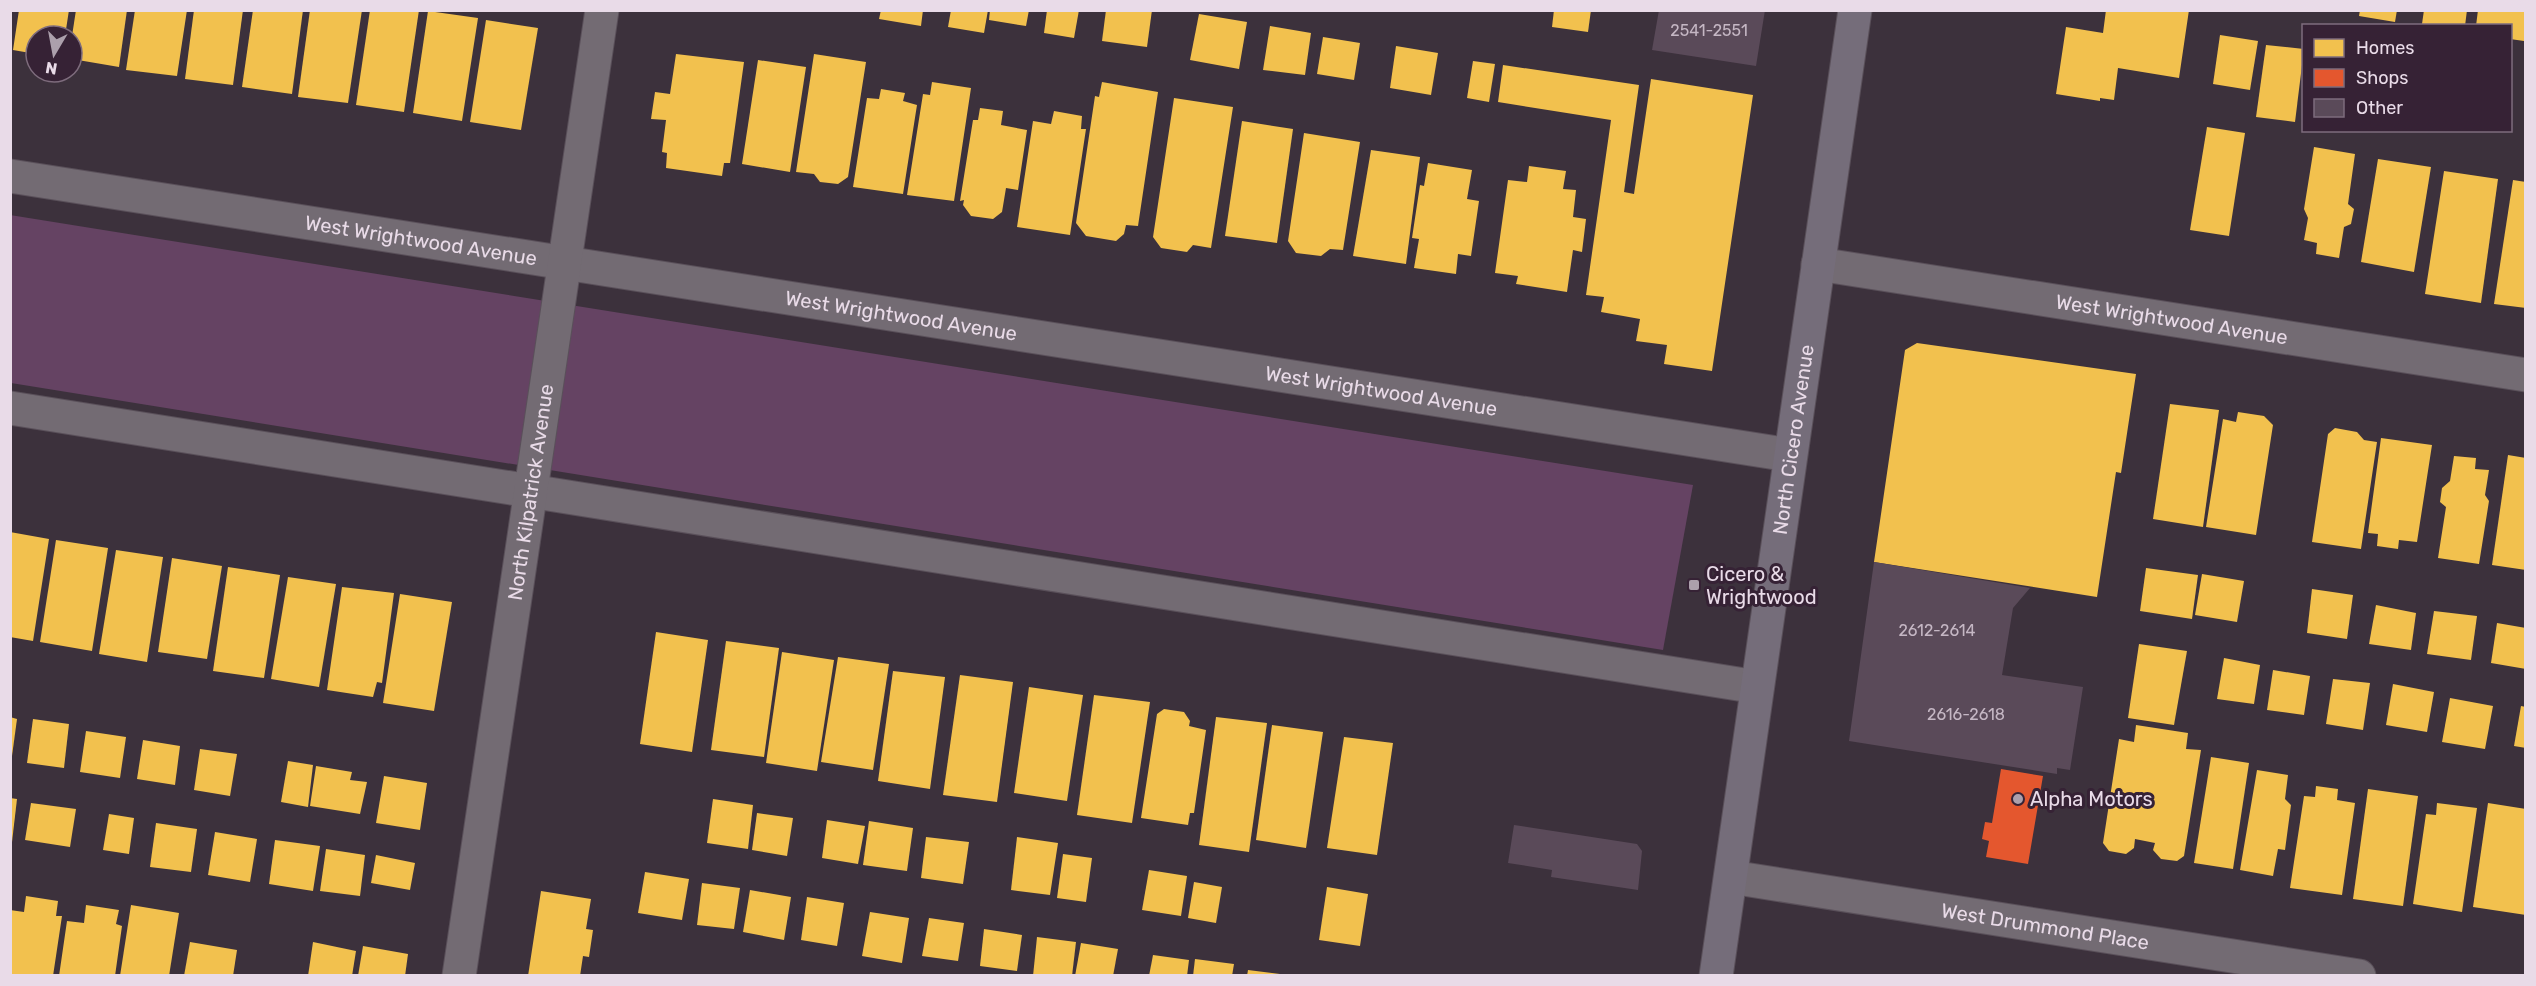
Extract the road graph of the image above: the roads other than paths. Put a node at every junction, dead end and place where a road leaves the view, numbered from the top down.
1 (602, 10) edge
2 (1855, 10) edge
3 (10, 176) edge
4 (565, 262) junction
5 (1818, 264) junction
6 (2526, 375) edge
7 (10, 408) edge
8 (1790, 454) junction
9 (531, 492) junction
10 (1757, 687) junction
11 (1731, 877) junction
12 (459, 975) edge
13 (1716, 975) edge
14 (2359, 975) edge

1 - 4 street, North Kilpatrick Avenue
2 - 5 main road, North Cicero Avenue
3 - 4 street, West Wrightwood Avenue
4 - 8 street, West Wrightwood Avenue
4 - 9 street, North Kilpatrick Avenue
5 - 6 street, West Wrightwood Avenue
5 - 8 main road, North Cicero Avenue
7 - 9 street
8 - 10 main road, North Cicero Avenue
9 - 10 street
9 - 12 street, North Kilpatrick Avenue
10 - 11 main road, North Cicero Avenue
11 - 13 main road, North Cicero Avenue
11 - 14 street, West Drummond Place

